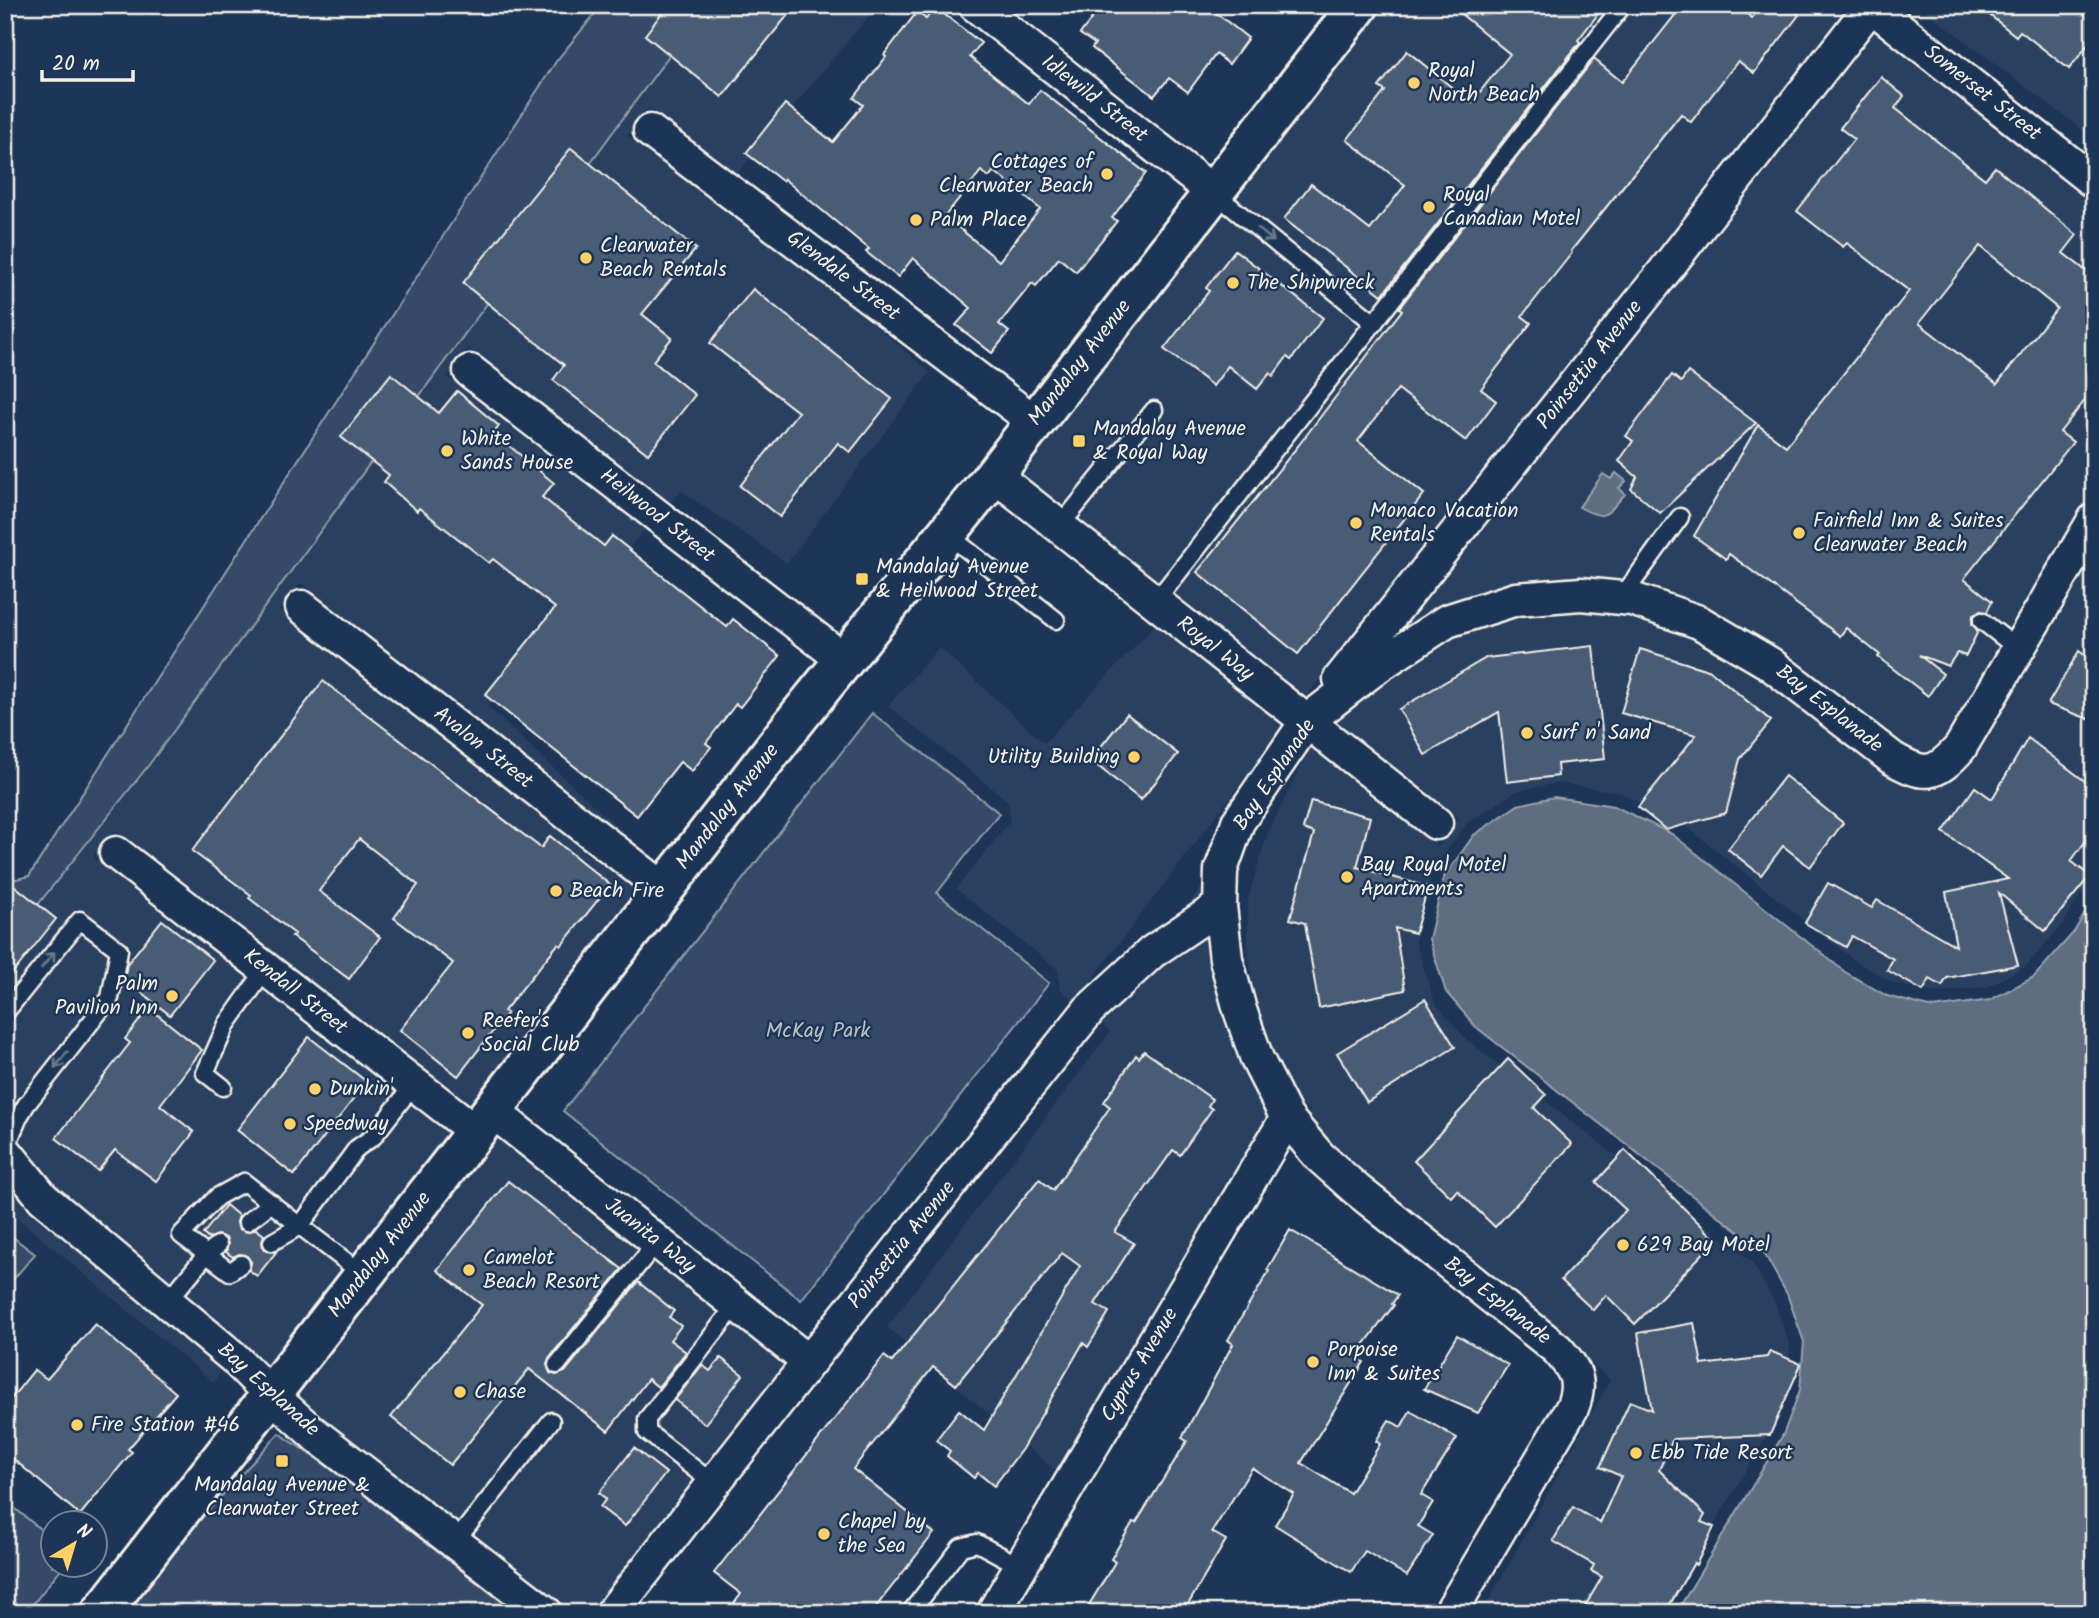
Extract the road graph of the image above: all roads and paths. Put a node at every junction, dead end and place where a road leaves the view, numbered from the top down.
1 (975, 5) edge
2 (1359, 5) edge
3 (1623, 5) edge
4 (1870, 6) edge
5 (650, 131) dead end
6 (2094, 182) edge
7 (1213, 192) junction
8 (1374, 323) junction
9 (470, 371) dead end
10 (1154, 410) dead end
11 (1035, 422) junction
12 (994, 474) junction
13 (1680, 517) dead end
14 (2094, 520) edge
15 (1060, 526) junction
16 (946, 534) junction
17 (1622, 597) junction
18 (1156, 601) junction
19 (302, 607) dead end
20 (1056, 620) dead end
21 (1983, 621) dead end
22 (2018, 649) junction
23 (844, 660) junction
24 (1307, 721) junction
25 (1436, 823) dead end
26 (117, 853) dead end
27 (664, 889) junction
28 (1220, 906) junction
29 (266, 969) junction
30 (5, 1013) edge
31 (414, 1084) junction
32 (223, 1087) dead end
33 (1287, 1118) junction
34 (483, 1120) junction
35 (5, 1151) edge
36 (272, 1203) junction
37 (247, 1222) dead end
38 (300, 1226) junction
39 (272, 1242) dead end
40 (657, 1242) junction
41 (212, 1250) junction
42 (241, 1264) dead end
43 (364, 1275) junction
44 (167, 1302) junction
45 (736, 1305) junction
46 (808, 1362) junction
47 (557, 1365) dead end
48 (271, 1395) junction
49 (551, 1421) dead end
50 (713, 1484) junction
51 (455, 1542) junction
52 (1020, 1566) junction
53 (529, 1608) edge
54 (101, 1613) edge
55 (612, 1613) edge
56 (910, 1613) edge
57 (993, 1613) edge
58 (1450, 1613) edge

1 - 7 street, Idlewild Street
2 - 7 street, Mandalay Avenue
3 - 8 lane
4 - 6 street, Somerset Street
4 - 24 street, Poinsettia Avenue
5 - 11 street, Glendale Street
7 -> 8 lane
7 - 11 street, Mandalay Avenue
8 - 18 lane
9 - 23 street, Heilwood Street
10 - 15 lane
11 - 12 street, Mandalay Avenue
12 - 15 street, Royal Way
12 - 16 street, Mandalay Avenue
13 - 17 lane
14 - 22 street, Bay Esplanade
15 - 18 street, Royal Way
16 - 20 lane
16 - 23 street, Mandalay Avenue
17 - 22 street, Bay Esplanade
17 - 24 street, Bay Esplanade
18 - 24 street, Royal Way
19 - 27 street, Avalon Street
21 - 22 lane
23 - 27 street, Mandalay Avenue
24 - 25 street, Royal Way
24 - 28 street, Bay Esplanade
26 - 29 street, Kendall Street
27 - 34 street, Mandalay Avenue
28 - 33 street, Bay Esplanade
28 - 46 street, Poinsettia Avenue
29 - 31 street, Kendall Street
29 - 32 lane
30 -> 35 lane
31 - 34 street, Kendall Street
31 - 38 lane
33 - 52 street, Cyprus Avenue
33 - 58 street, Bay Esplanade
34 - 40 street, Juanita Way
34 - 43 street, Mandalay Avenue
35 - 44 street, Bay Esplanade
36 - 37 lane
36 - 38 lane
36 - 41 lane
38 - 39 lane
38 - 43 lane
40 - 45 street, Juanita Way
40 - 47 lane
41 - 42 lane
41 - 44 lane
43 - 48 street, Mandalay Avenue
44 - 48 street, Bay Esplanade
45 - 46 street, Juanita Way
45 - 50 lane
46 - 50 street, Poinsettia Avenue
48 - 51 street, Bay Esplanade
48 - 54 street, Mandalay Avenue
49 - 51 lane
50 - 55 street, Poinsettia Avenue
51 - 53 street, Bay Esplanade
52 - 56 lane
52 - 57 street, Cyprus Avenue

